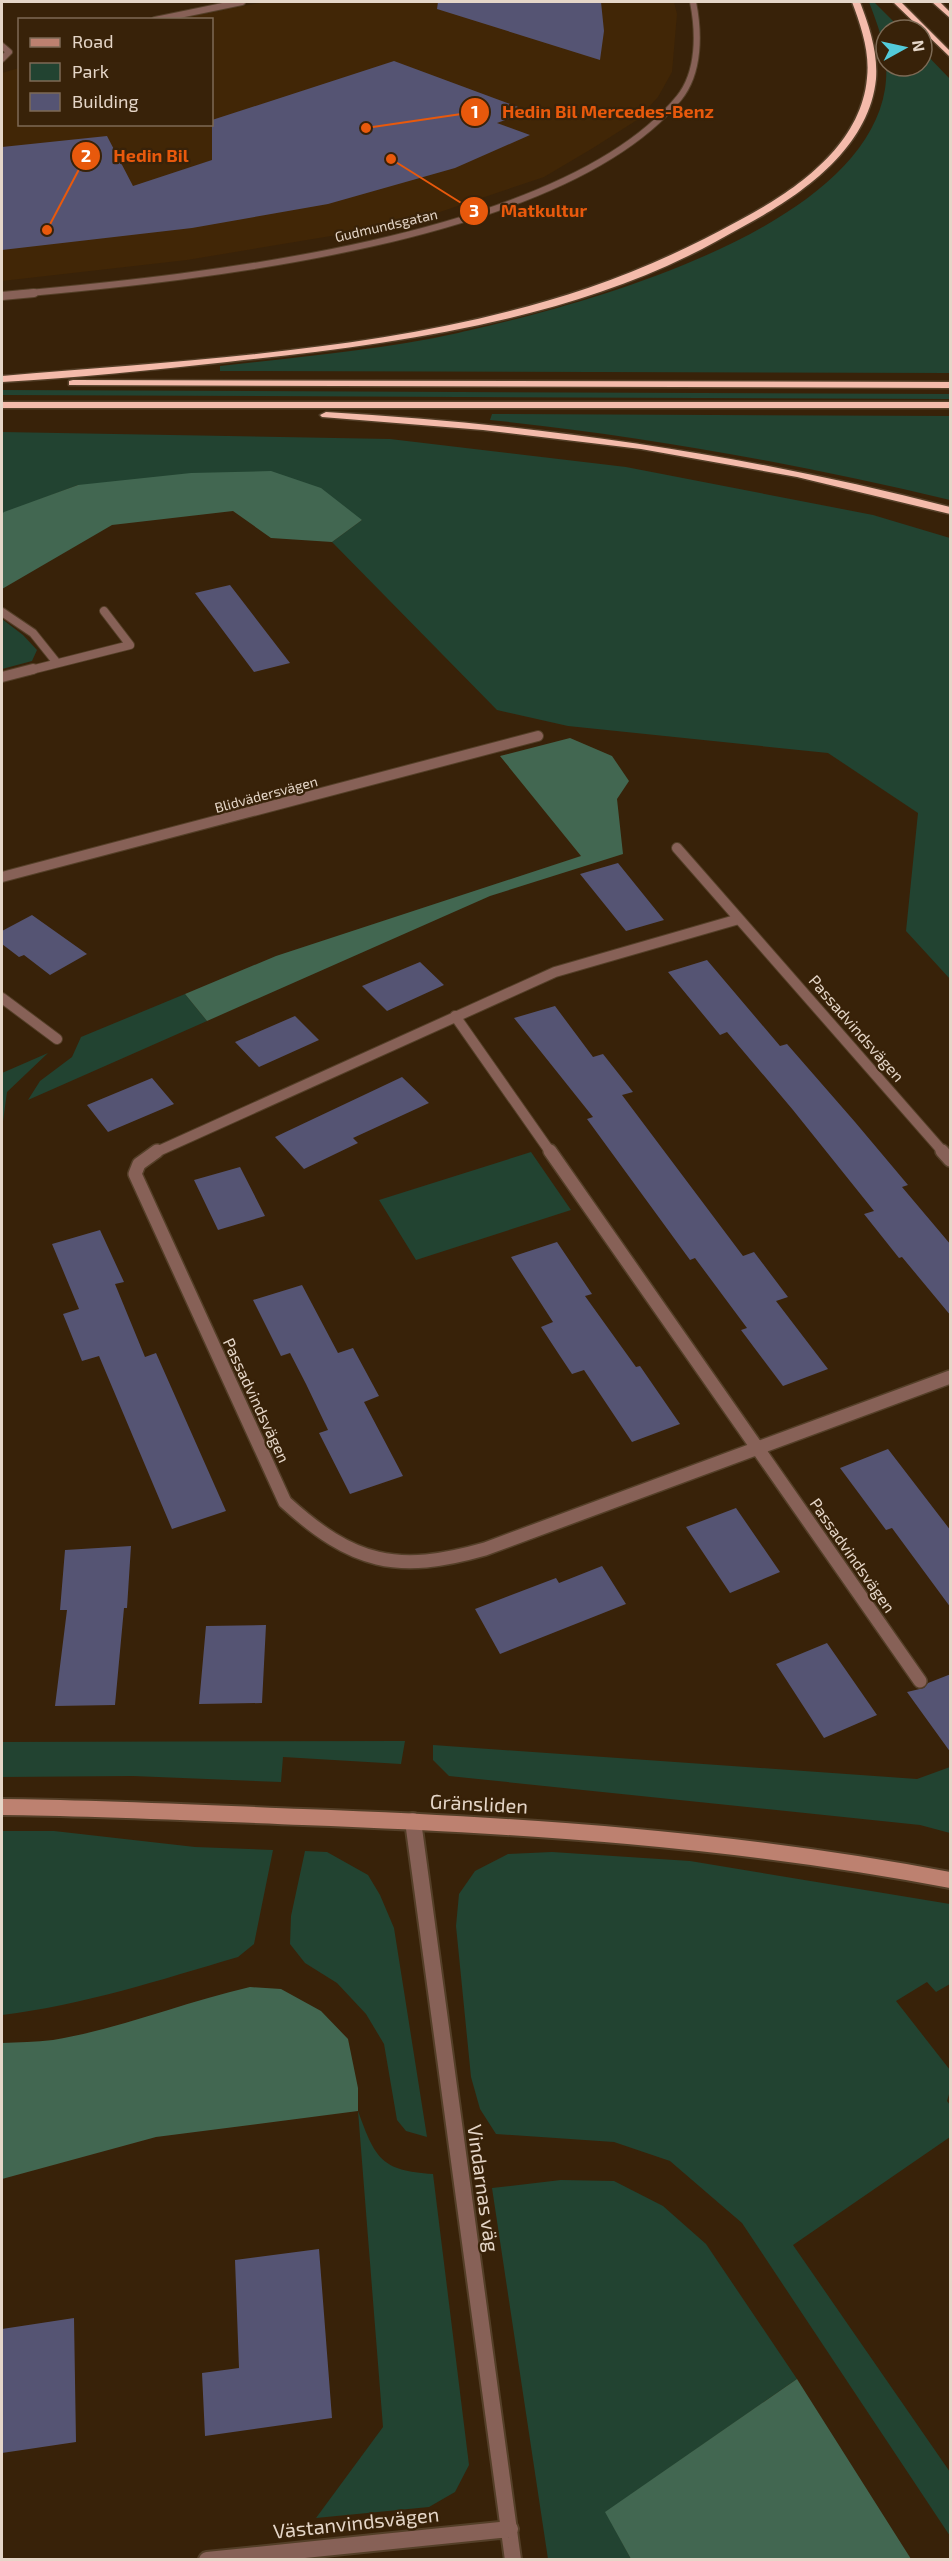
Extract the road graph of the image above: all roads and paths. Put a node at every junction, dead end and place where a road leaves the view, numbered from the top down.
1 (242, 2) edge
2 (693, 2) edge
3 (856, 2) edge
4 (897, 2) edge
5 (936, 2) edge
6 (951, 16) edge
7 (165, 18) edge
8 (3, 44) edge
9 (18, 50) edge
10 (9, 54) junction
11 (951, 55) edge
12 (2, 59) edge
13 (2, 296) edge
14 (2, 381) edge
15 (951, 386) edge
16 (2, 405) edge
17 (105, 405) junction
18 (951, 405) edge
19 (951, 511) edge
20 (104, 610) dead end
21 (2, 612) edge
22 (57, 663) junction
23 (2, 677) edge
24 (538, 736) dead end
25 (677, 848) dead end
26 (2, 877) edge
27 (739, 919) junction
28 (2, 998) edge
29 (455, 1016) junction
30 (57, 1039) dead end
31 (951, 1160) edge
32 (951, 1377) edge
33 (758, 1449) junction
34 (920, 1681) dead end
35 (2, 1807) edge
36 (413, 1821) junction
37 (951, 1880) edge
38 (510, 2529) junction
39 (207, 2559) edge
40 (513, 2559) edge

1 - 7 street
2 - 13 street, Gudmundsgatan
3 - 14 highway
4 - 11 highway
5 - 6 highway
8 - 10 street
9 - 10 street
10 - 12 street
14 - 15 highway
16 - 17 highway
17 - 18 highway
17 - 19 highway
20 - 22 street
21 - 22 street
22 - 23 street
24 - 26 street, Blidvädersvägen
25 - 27 street, Passadvindsvägen
27 - 29 street, Passadvindsvägen
27 - 31 street, Passadvindsvägen
28 - 30 street
29 - 33 street, Passadvindsvägen
29 - 33 street, Passadvindsvägen
32 - 33 street, Passadvindsvägen
33 - 34 street, Passadvindsvägen
35 - 36 street, Gränsliden
36 - 37 street, Gränsliden
36 - 38 street, Vindarnas väg
38 - 39 street, Västanvindsvägen
38 - 40 street, Vindarnas väg

